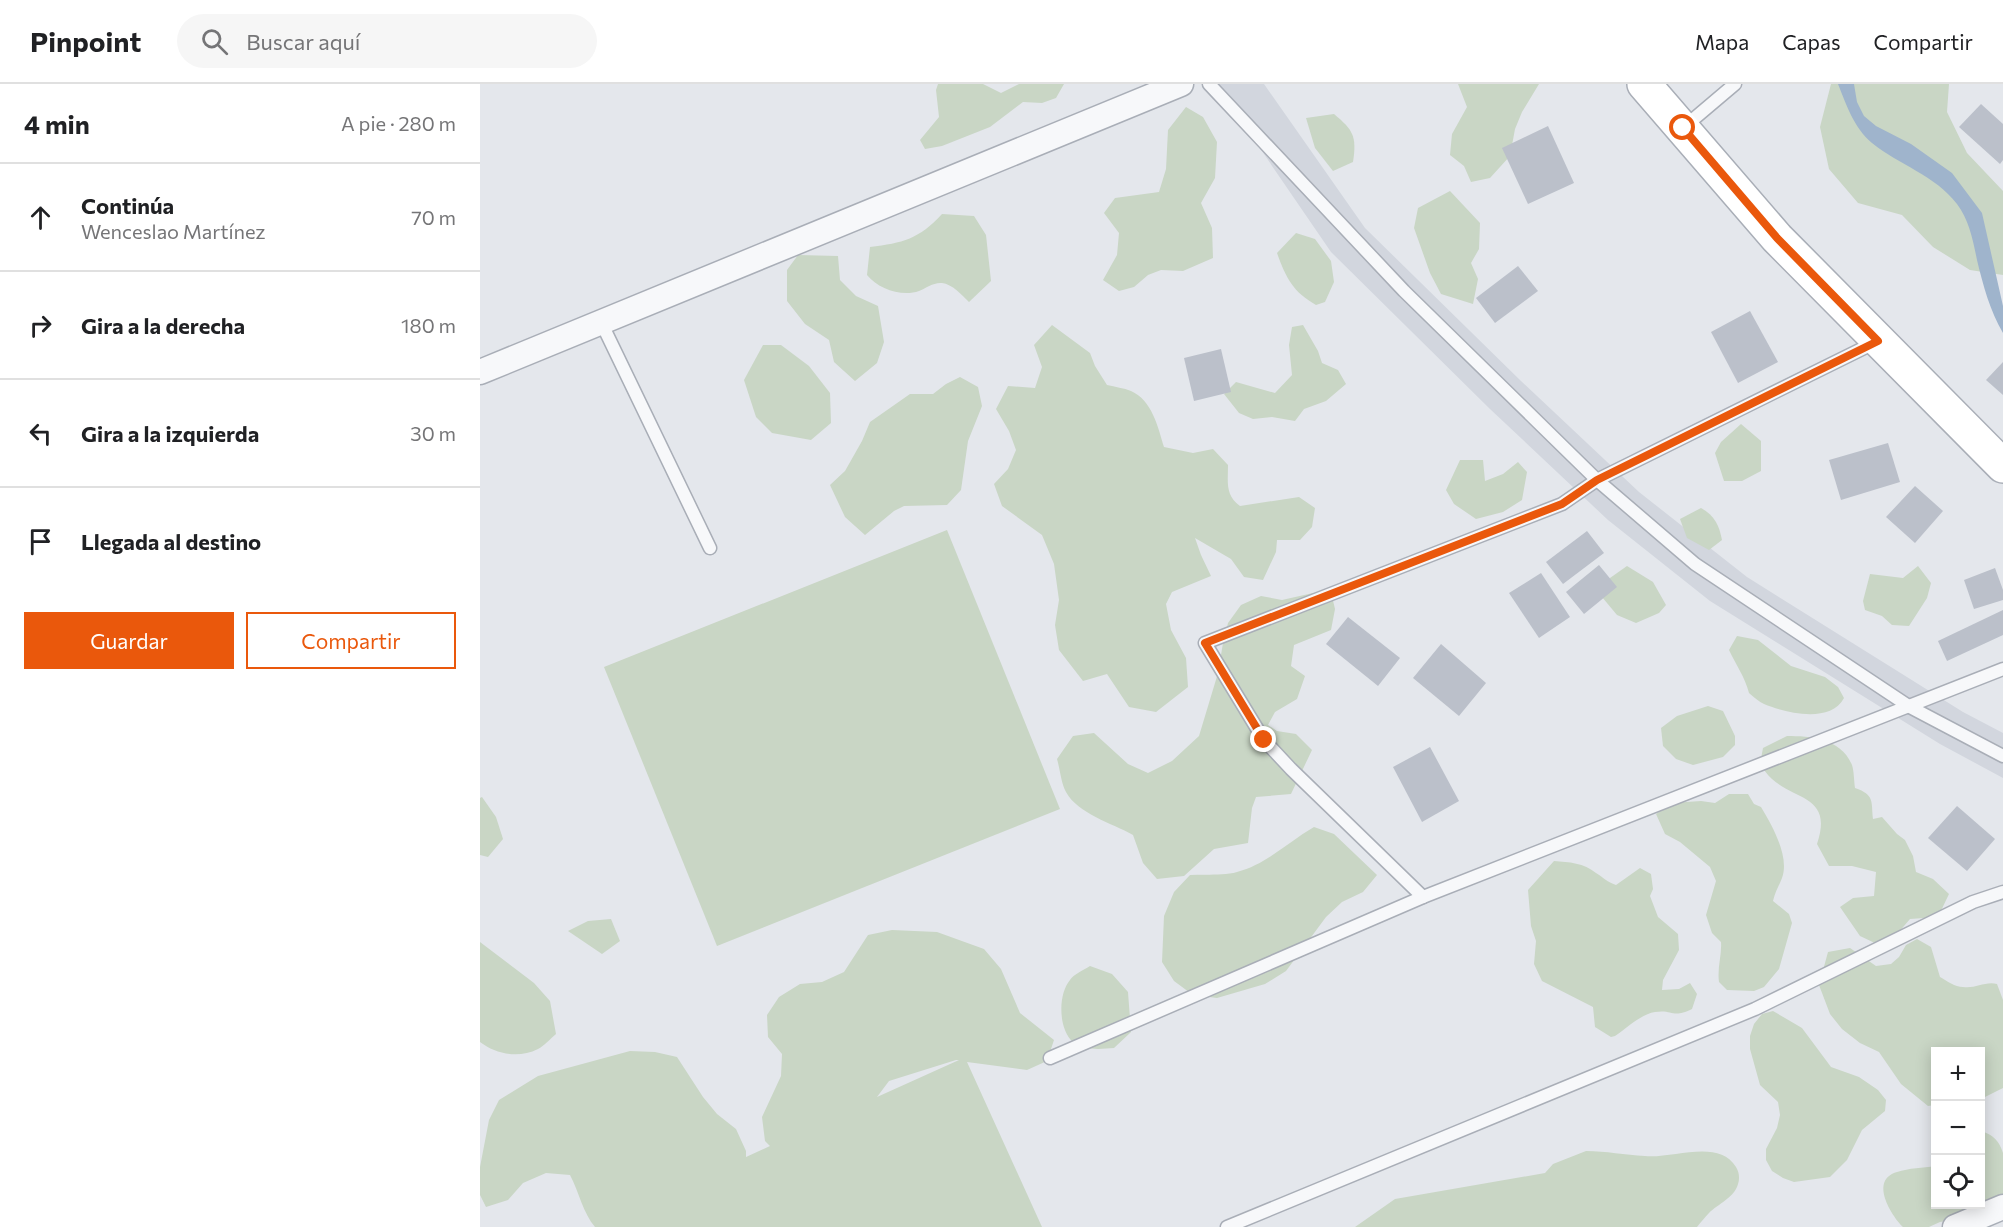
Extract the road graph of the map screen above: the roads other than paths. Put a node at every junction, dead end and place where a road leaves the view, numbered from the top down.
1 (1181, 84) edge
2 (1209, 84) edge
3 (1644, 84) edge
4 (1735, 84) edge
5 (1683, 128) junction
6 (601, 322) junction
7 (1878, 341) junction
8 (480, 372) edge
9 (2003, 466) edge
10 (1597, 480) junction
11 (710, 548) dead end
12 (2003, 669) edge
13 (1910, 707) junction
14 (2003, 756) edge
15 (2003, 892) edge
16 (1423, 897) junction
17 (1050, 1058) dead end
18 (2003, 1207) edge
19 (1227, 1227) edge
20 (1955, 1227) edge

1 - 6 street
2 - 10 lane
3 - 5 main road
4 - 5 lane
5 - 7 main road
6 - 8 street
6 - 11 lane
7 - 9 main road
7 - 10 lane
10 - 13 lane
10 - 16 lane
12 - 13 lane
13 - 14 lane
13 - 16 lane
15 - 19 lane
16 - 17 lane
18 - 20 street

